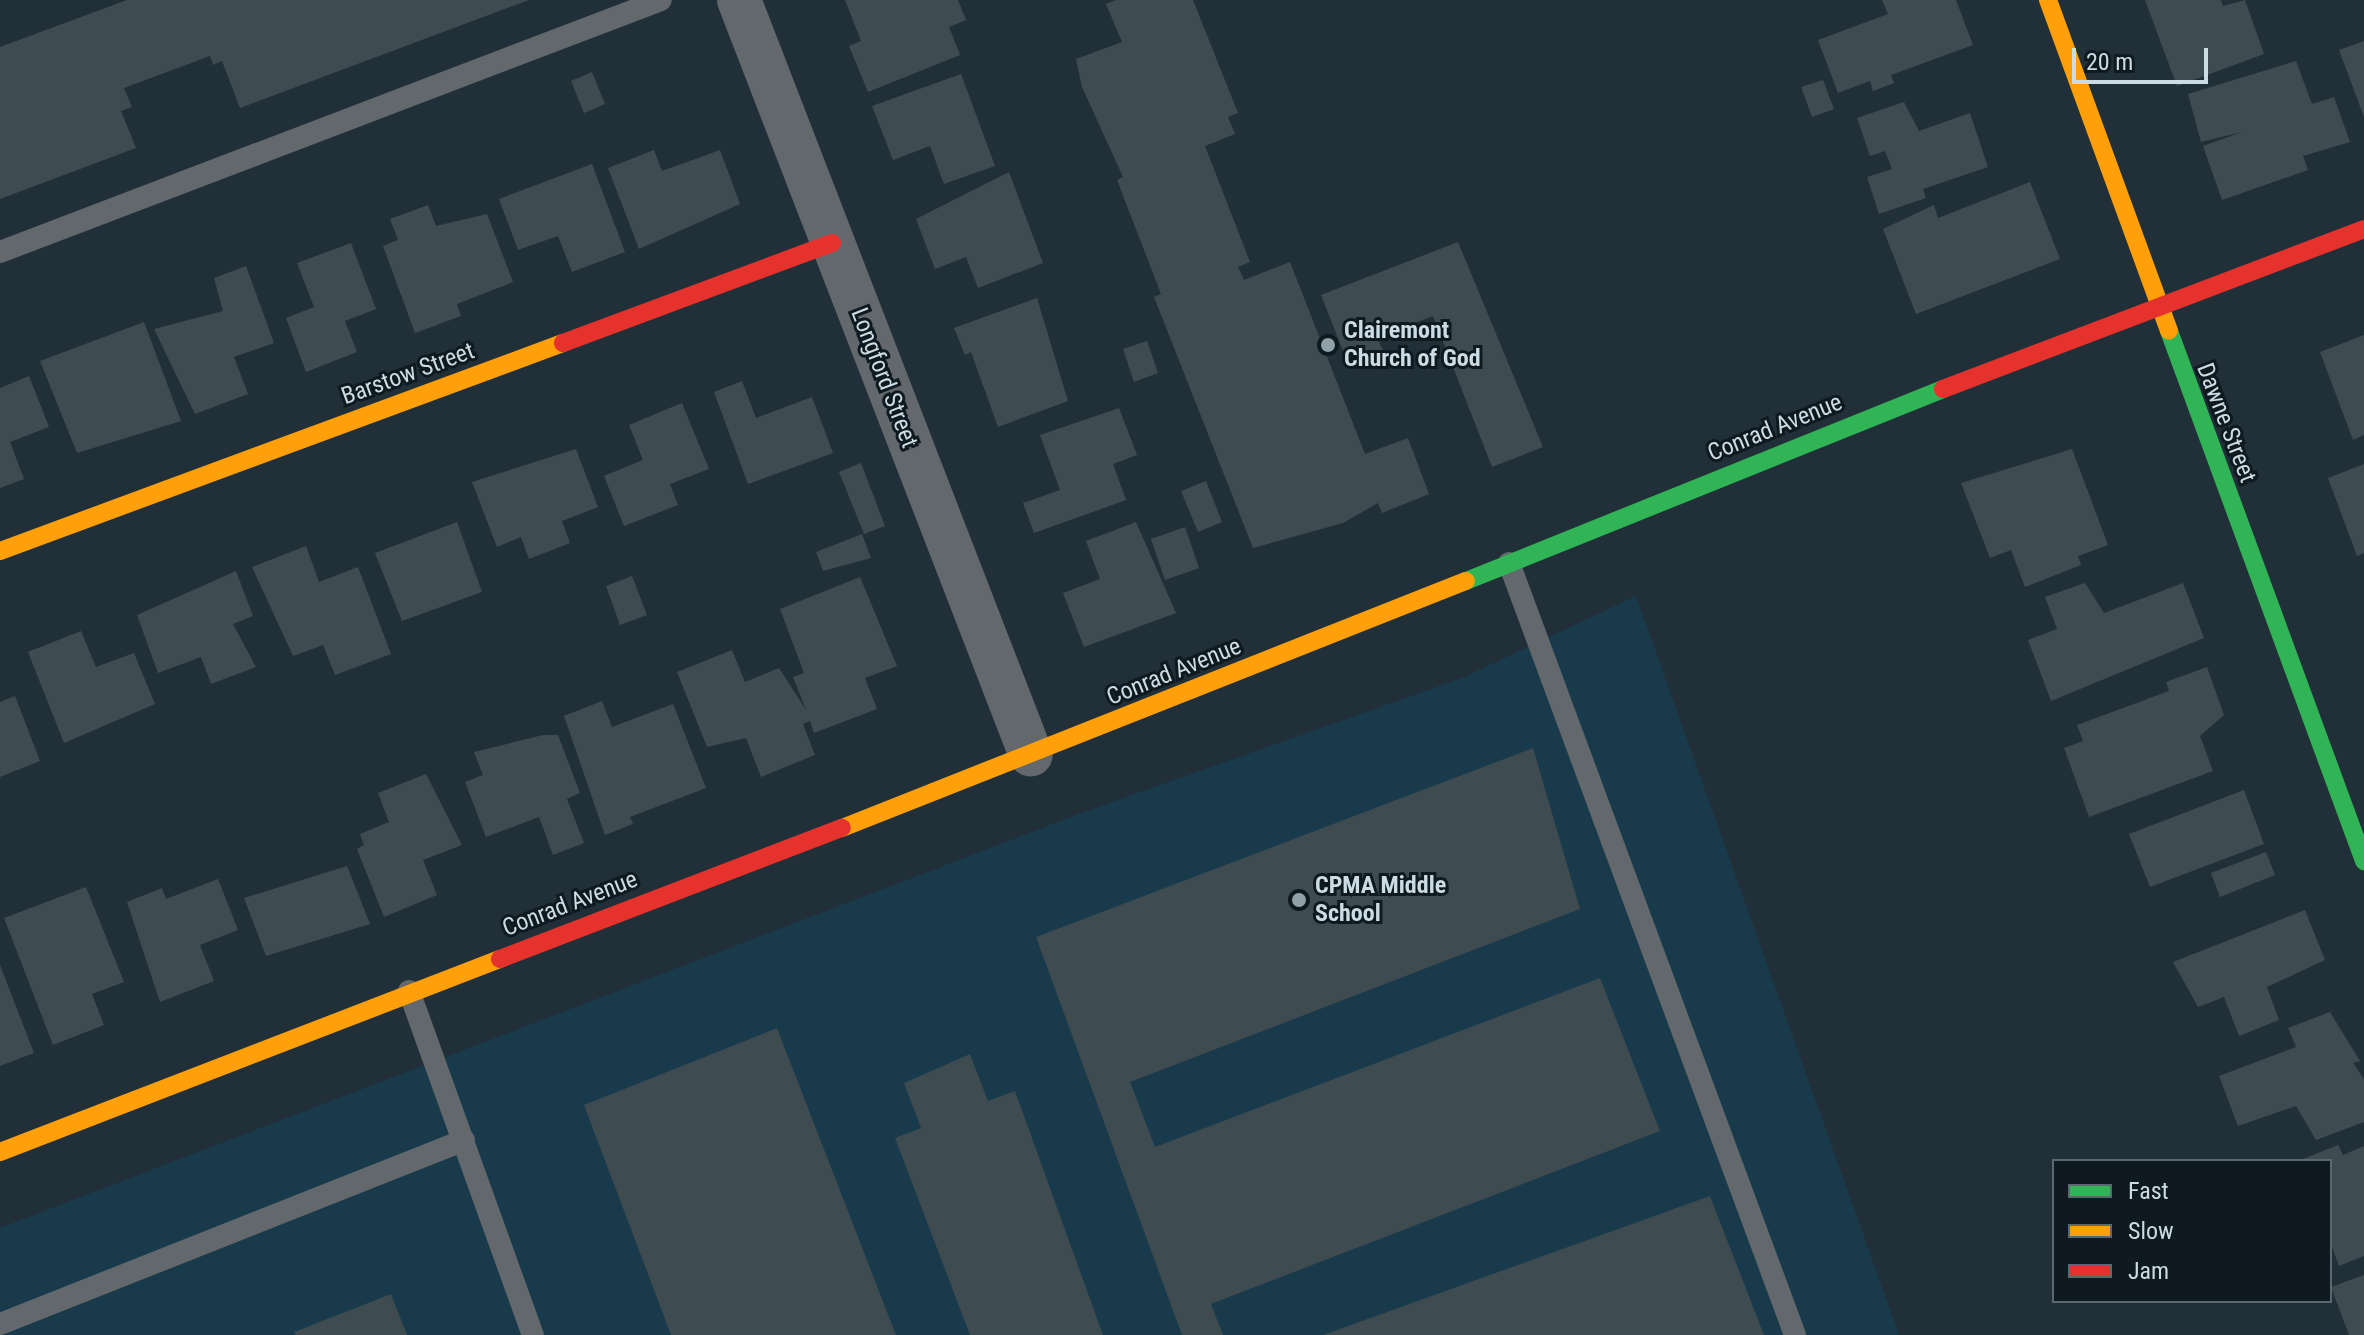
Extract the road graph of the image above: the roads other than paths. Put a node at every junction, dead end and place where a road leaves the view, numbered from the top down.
1 (661, 0) edge
2 (739, 0) edge
3 (2048, 0) edge
4 (2364, 229) edge
5 (832, 243) junction
6 (0, 252) edge
7 (2155, 304) junction
8 (0, 551) edge
9 (1509, 563) junction
10 (1031, 755) junction
11 (2364, 861) edge
12 (409, 991) junction
13 (464, 1140) junction
14 (0, 1152) edge
15 (0, 1324) edge
16 (533, 1335) edge
17 (1795, 1335) edge

1 - 6 lane
2 - 5 street, Longford Street
3 - 7 street, Dawne Street
4 - 7 street, Conrad Avenue
5 - 8 street, Barstow Street
5 - 10 street, Longford Street
7 - 9 street, Conrad Avenue
7 - 11 street, Dawne Street
9 - 10 street, Conrad Avenue
9 - 17 lane
10 - 12 street, Conrad Avenue
12 - 13 lane
12 - 14 street, Conrad Avenue
13 - 15 lane
13 - 16 lane

